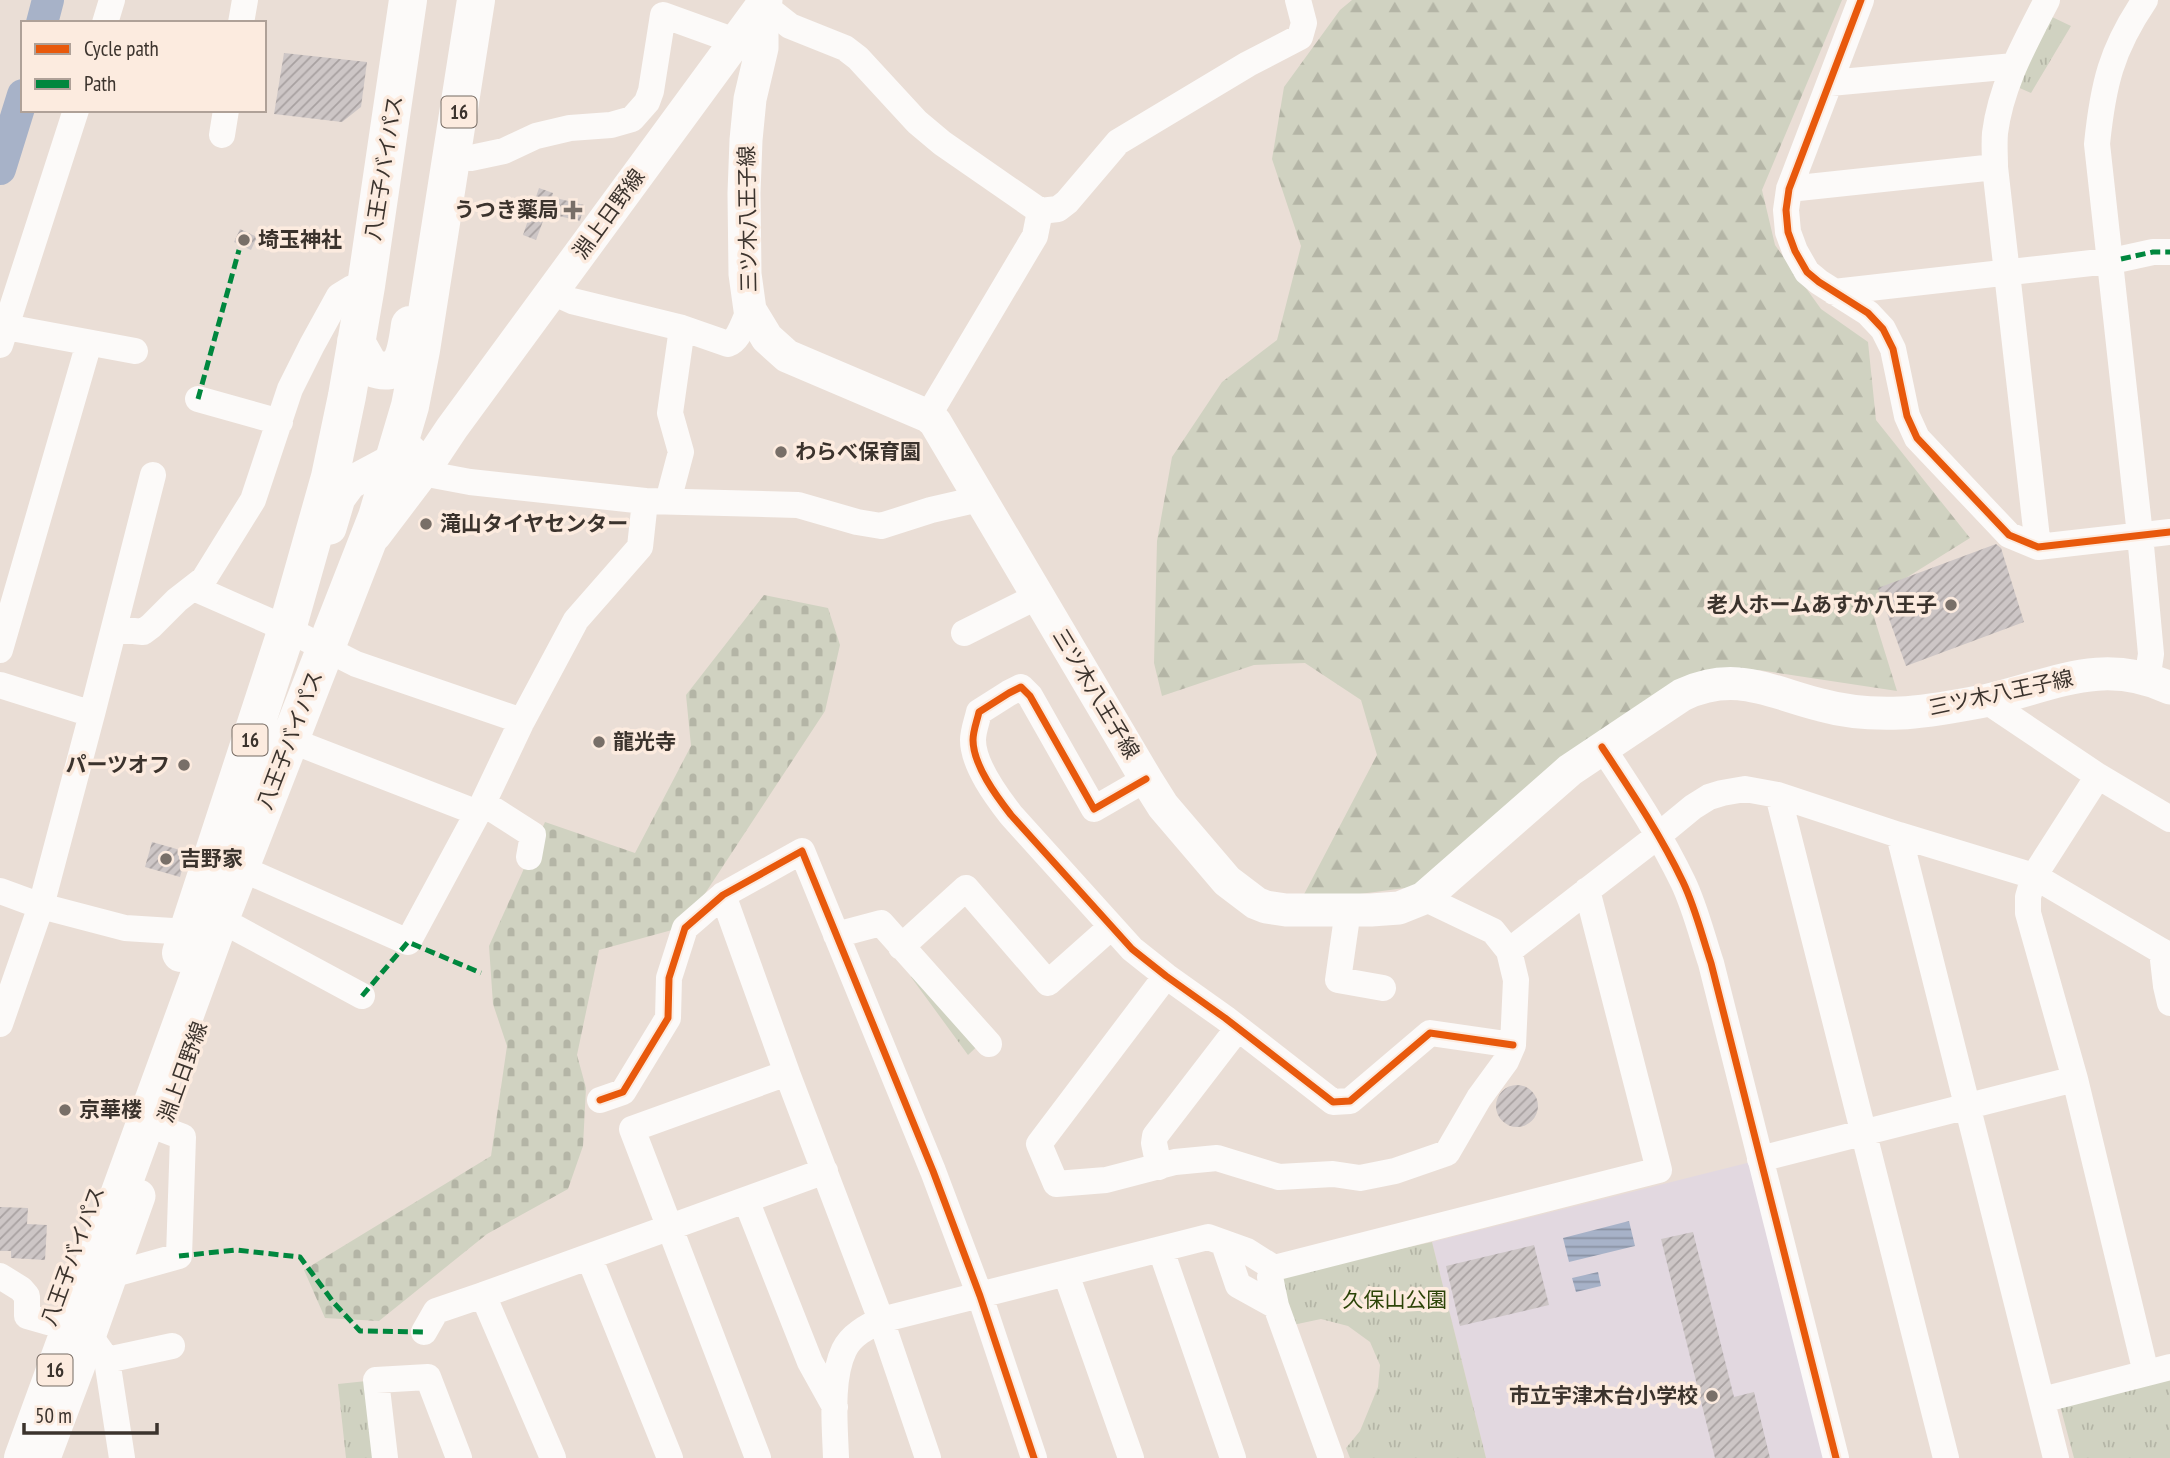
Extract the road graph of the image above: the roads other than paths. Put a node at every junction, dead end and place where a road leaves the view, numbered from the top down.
1 (112, 0) edge
2 (245, 0) edge
3 (408, 0) edge
4 (476, 0) edge
5 (1298, 0) edge
6 (1861, 0) edge
7 (2048, 0) edge
8 (2145, 0) edge
9 (764, 2) edge
10 (663, 7) edge
11 (106, 21) edge
12 (241, 21) edge
13 (735, 41) junction
14 (2014, 66) junction
15 (1830, 83) junction
16 (75, 112) edge
17 (452, 157) junction
18 (1995, 167) junction
19 (1789, 189) junction
20 (1040, 211) junction
21 (441, 223) junction
22 (2170, 252) edge
23 (2115, 260) junction
24 (2008, 272) junction
25 (366, 286) junction
26 (552, 292) junction
27 (1834, 292) junction
28 (750, 310) junction
29 (682, 328) junction
30 (3, 336) edge
31 (356, 342) junction
32 (89, 343) junction
33 (135, 351) dead end
34 (198, 399) dead end
35 (410, 406) junction
36 (928, 416) junction
37 (280, 422) junction
38 (452, 428) junction
39 (409, 466) junction
40 (153, 475) dead end
41 (979, 499) junction
42 (657, 501) junction
43 (2170, 532) edge
44 (2140, 535) junction
45 (2038, 547) junction
46 (194, 588) junction
47 (1038, 596) junction
48 (115, 629) junction
49 (287, 629) junction
50 (964, 633) dead end
51 (0, 650) edge
52 (318, 666) junction
53 (2157, 683) edge
54 (0, 685) edge
55 (1985, 700) junction
56 (92, 714) junction
57 (522, 721) junction
58 (295, 742) junction
59 (1602, 747) junction
60 (2098, 776) junction
61 (1146, 779) junction
62 (1778, 795) junction
63 (481, 808) junction
64 (2170, 819) edge
65 (1660, 835) junction
66 (1899, 835) junction
67 (529, 857) dead end
68 (256, 875) junction
69 (2035, 876) junction
70 (1587, 890) junction
71 (0, 891) edge
72 (723, 895) junction
73 (1424, 898) junction
74 (41, 906) junction
75 (1348, 910) junction
76 (1111, 927) junction
77 (236, 928) junction
78 (188, 932) junction
79 (836, 935) junction
80 (901, 947) junction
81 (1509, 951) junction
82 (2166, 954) edge
83 (1166, 976) junction
84 (1383, 988) dead end
85 (362, 996) dead end
86 (2170, 1003) edge
87 (0, 1024) edge
88 (1238, 1028) junction
89 (989, 1044) dead end
90 (1513, 1045) junction
91 (787, 1073) junction
92 (2075, 1079) junction
93 (600, 1100) dead end
94 (1968, 1107) junction
95 (162, 1129) junction
96 (1863, 1133) junction
97 (1760, 1159) junction
98 (1159, 1167) junction
99 (825, 1171) junction
100 (746, 1200) junction
101 (668, 1228) junction
102 (1224, 1244) junction
103 (1161, 1250) junction
104 (589, 1257) junction
105 (1274, 1268) junction
106 (1066, 1274) junction
107 (0, 1276) edge
108 (99, 1279) junction
109 (483, 1295) junction
110 (980, 1296) junction
111 (1276, 1306) junction
112 (881, 1320) junction
113 (48, 1322) junction
114 (424, 1332) dead end
115 (172, 1346) dead end
116 (98, 1348) junction
117 (2158, 1370) edge
118 (2042, 1400) junction
119 (835, 1408) junction
120 (0, 1455) edge
121 (23, 1458) edge
122 (44, 1458) edge
123 (122, 1458) edge
124 (385, 1458) edge
125 (459, 1458) edge
126 (553, 1458) edge
127 (670, 1458) edge
128 (758, 1458) edge
129 (835, 1458) edge
130 (928, 1458) edge
131 (1034, 1458) edge
132 (1131, 1458) edge
133 (1233, 1458) edge
134 (1331, 1458) edge
135 (1836, 1458) edge
136 (1946, 1458) edge
137 (2056, 1458) edge

1 - 11 street
2 - 12 street
3 - 25 highway, 八王子バイパス / 16
4 - 17 highway, 八王子バイパス / 16
5 - 20 street
6 - 15 street
7 - 14 street
8 - 23 street
9 - 13 main road, 淵上日野線
9 - 20 street
9 - 28 main road, 三ツ木八王子線
10 - 13 street
10 - 17 street
13 - 26 main road, 淵上日野線
14 - 15 street
14 - 18 street
15 - 19 street
16 - 30 street
17 - 21 highway, 八王子バイパス / 16
18 - 19 street
18 - 24 street
19 - 27 street
20 - 36 street
21 - 31 highway
21 - 35 highway, 八王子バイパス / 16
22 - 23 street
23 - 24 street
23 - 44 street
24 - 27 street
24 - 45 street
25 - 31 highway, 八王子バイパス / 16
25 - 37 street
26 - 29 street
26 - 38 main road, 淵上日野線
27 - 45 street
28 - 29 street
28 - 36 main road, 三ツ木八王子線
29 - 42 street
30 - 32 street
31 - 49 highway, 八王子バイパス / 16
32 - 33 street
32 - 51 street
34 - 37 street
35 - 38 main road
35 - 39 highway, 八王子バイパス / 16
36 - 41 main road, 三ツ木八王子線
37 - 46 street
38 - 39 main road, 淵上日野線
39 - 42 street
39 - 49 main road, 淵上日野線
39 - 52 highway, 八王子バイパス / 16
40 - 48 street
41 - 42 street
41 - 47 main road, 三ツ木八王子線
42 - 57 street
43 - 44 street
44 - 45 street
44 - 53 street
46 - 48 street
46 - 49 street
47 - 50 street
47 - 61 main road, 三ツ木八王子線
48 - 56 street
49 - 52 street
49 - 78 highway, 八王子バイパス / 16
52 - 57 street
52 - 58 main road, 淵上日野線
52 - 108 highway, 八王子バイパス / 16
53 - 55 main road, 三ツ木八王子線
54 - 56 street
55 - 59 main road, 三ツ木八王子線
55 - 60 street
56 - 74 street
57 - 63 street
58 - 63 street
58 - 68 main road, 淵上日野線
59 - 65 street
59 - 73 main road, 三ツ木八王子線
60 - 64 street
60 - 69 street
61 - 75 main road, 三ツ木八王子線
61 - 76 street
62 - 65 street
62 - 66 street
62 - 96 street
63 - 67 street
63 - 68 street
65 - 70 street
65 - 97 street
66 - 69 street
66 - 94 street
68 - 77 main road, 淵上日野線
69 - 82 street
69 - 92 street
70 - 81 street
70 - 105 street
71 - 74 street
72 - 79 street
72 - 91 street
72 - 93 street
73 - 75 main road, 三ツ木八王子線
73 - 81 street
74 - 78 street
74 - 87 street
75 - 84 street
76 - 80 street
76 - 83 street
77 - 85 street
77 - 95 main road, 淵上日野線
78 - 113 highway, 八王子バイパス / 16
79 - 80 street
79 - 110 street
80 - 89 street
81 - 90 street
82 - 86 street
83 - 88 street
83 - 98 street
88 - 90 street
88 - 98 street
90 - 98 street
91 - 99 street
91 - 101 street
92 - 94 street
92 - 117 street
94 - 96 street
94 - 118 street
95 - 108 main road, 淵上日野線
95 - 108 street
96 - 97 street
96 - 136 street
97 - 135 street
99 - 100 street
99 - 112 street
100 - 101 street
100 - 119 street
101 - 104 street
101 - 128 street
102 - 103 street
102 - 105 street
102 - 111 street
103 - 106 street
103 - 133 street
104 - 109 street
104 - 127 street
105 - 111 street
106 - 110 street
106 - 132 street
107 - 113 street
108 - 116 main road, 淵上日野線
108 - 121 highway, 八王子バイパス / 16
109 - 114 street
109 - 126 street
110 - 112 street
110 - 131 street
111 - 134 street
112 - 119 street
112 - 130 street
113 - 116 main road
113 - 120 highway, 八王子バイパス / 16
115 - 116 street
116 - 122 main road, 淵上日野線
116 - 123 street
117 - 118 street
118 - 137 street
119 - 129 street
124 - 125 street

